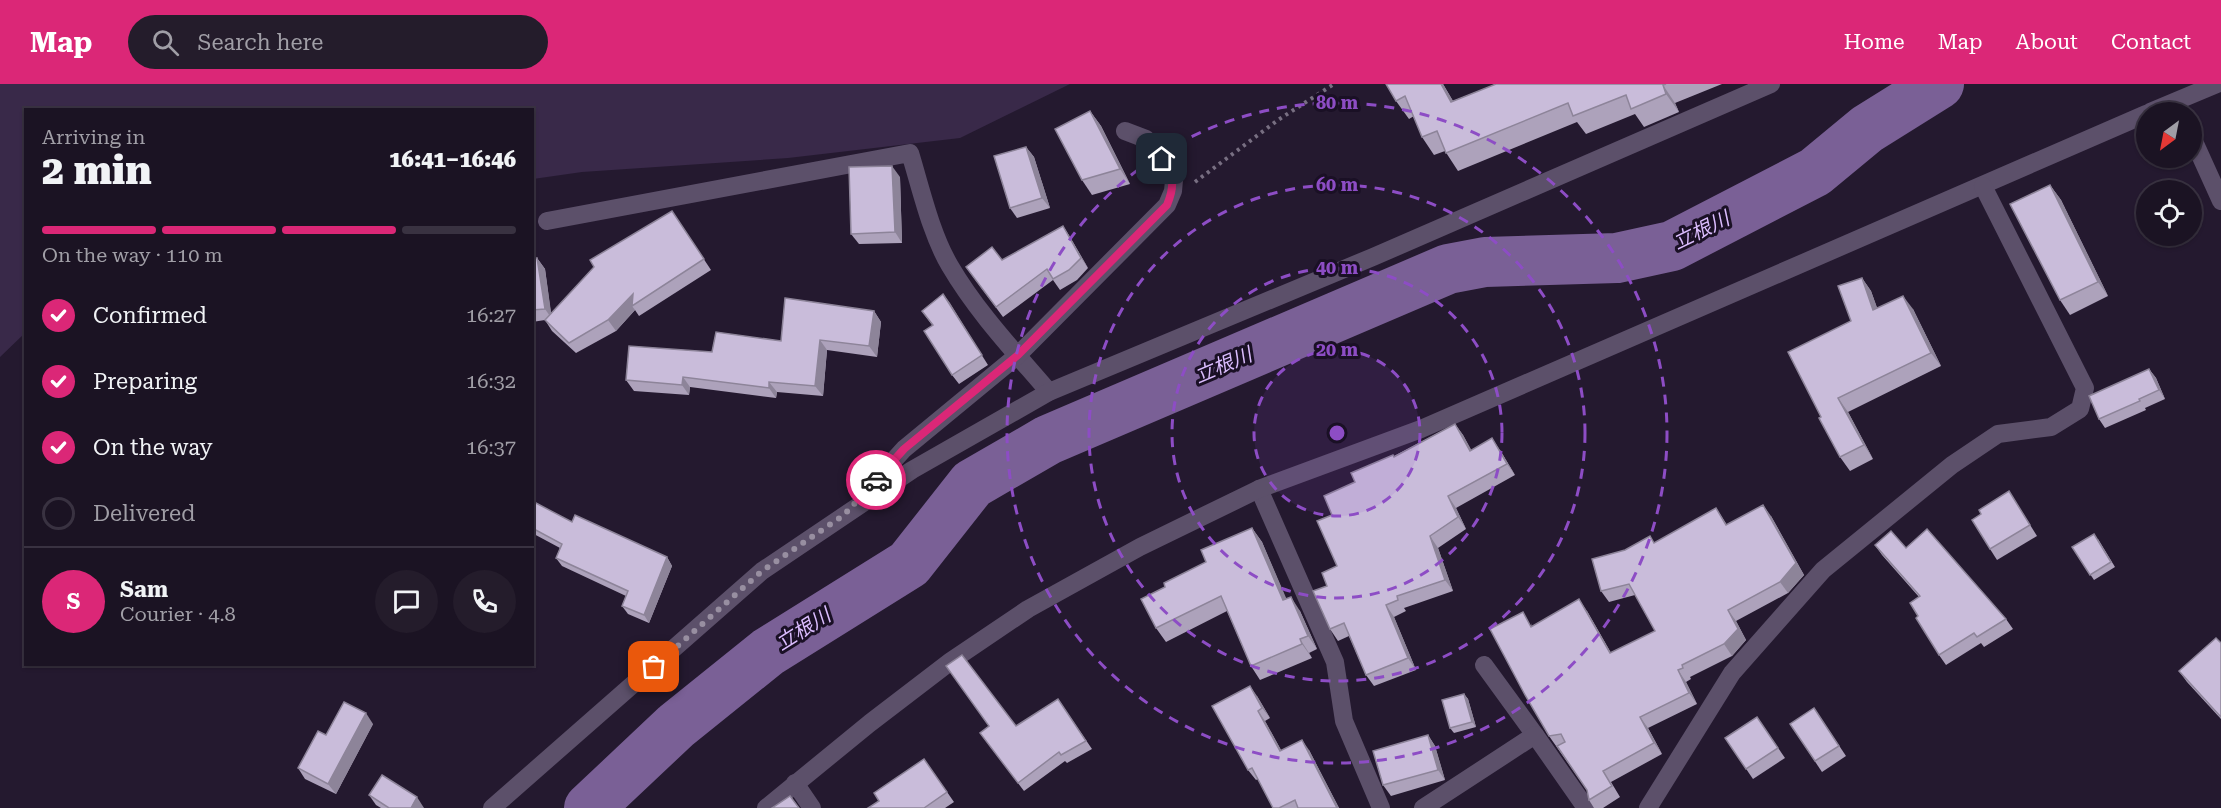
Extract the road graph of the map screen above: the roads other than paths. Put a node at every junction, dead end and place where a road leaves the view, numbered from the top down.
1 (1771, 84) edge
2 (2217, 84) edge
3 (2186, 102) edge
4 (2136, 118) edge
5 (1125, 131) dead end
6 (2202, 159) edge
7 (1983, 186) junction
8 (2221, 201) edge
9 (547, 221) dead end
10 (1018, 355) junction
11 (1049, 392) junction
12 (1259, 489) junction
13 (844, 515) junction
14 (1484, 665) dead end
15 (1535, 735) junction
16 (795, 783) junction
17 (492, 808) edge
18 (766, 808) edge
19 (812, 808) edge
20 (1381, 808) edge
21 (1423, 808) edge
22 (1586, 808) edge
23 (1648, 808) edge

1 - 11 street
2 - 3 street
4 - 7 street
5 - 10 street
6 - 8 street
7 - 12 street
7 - 23 street
9 - 10 street
10 - 11 street
10 - 13 street
11 - 13 street
12 - 16 street
12 - 20 street
13 - 17 street
14 - 15 street
15 - 21 street
15 - 22 street
16 - 18 street
16 - 19 street

